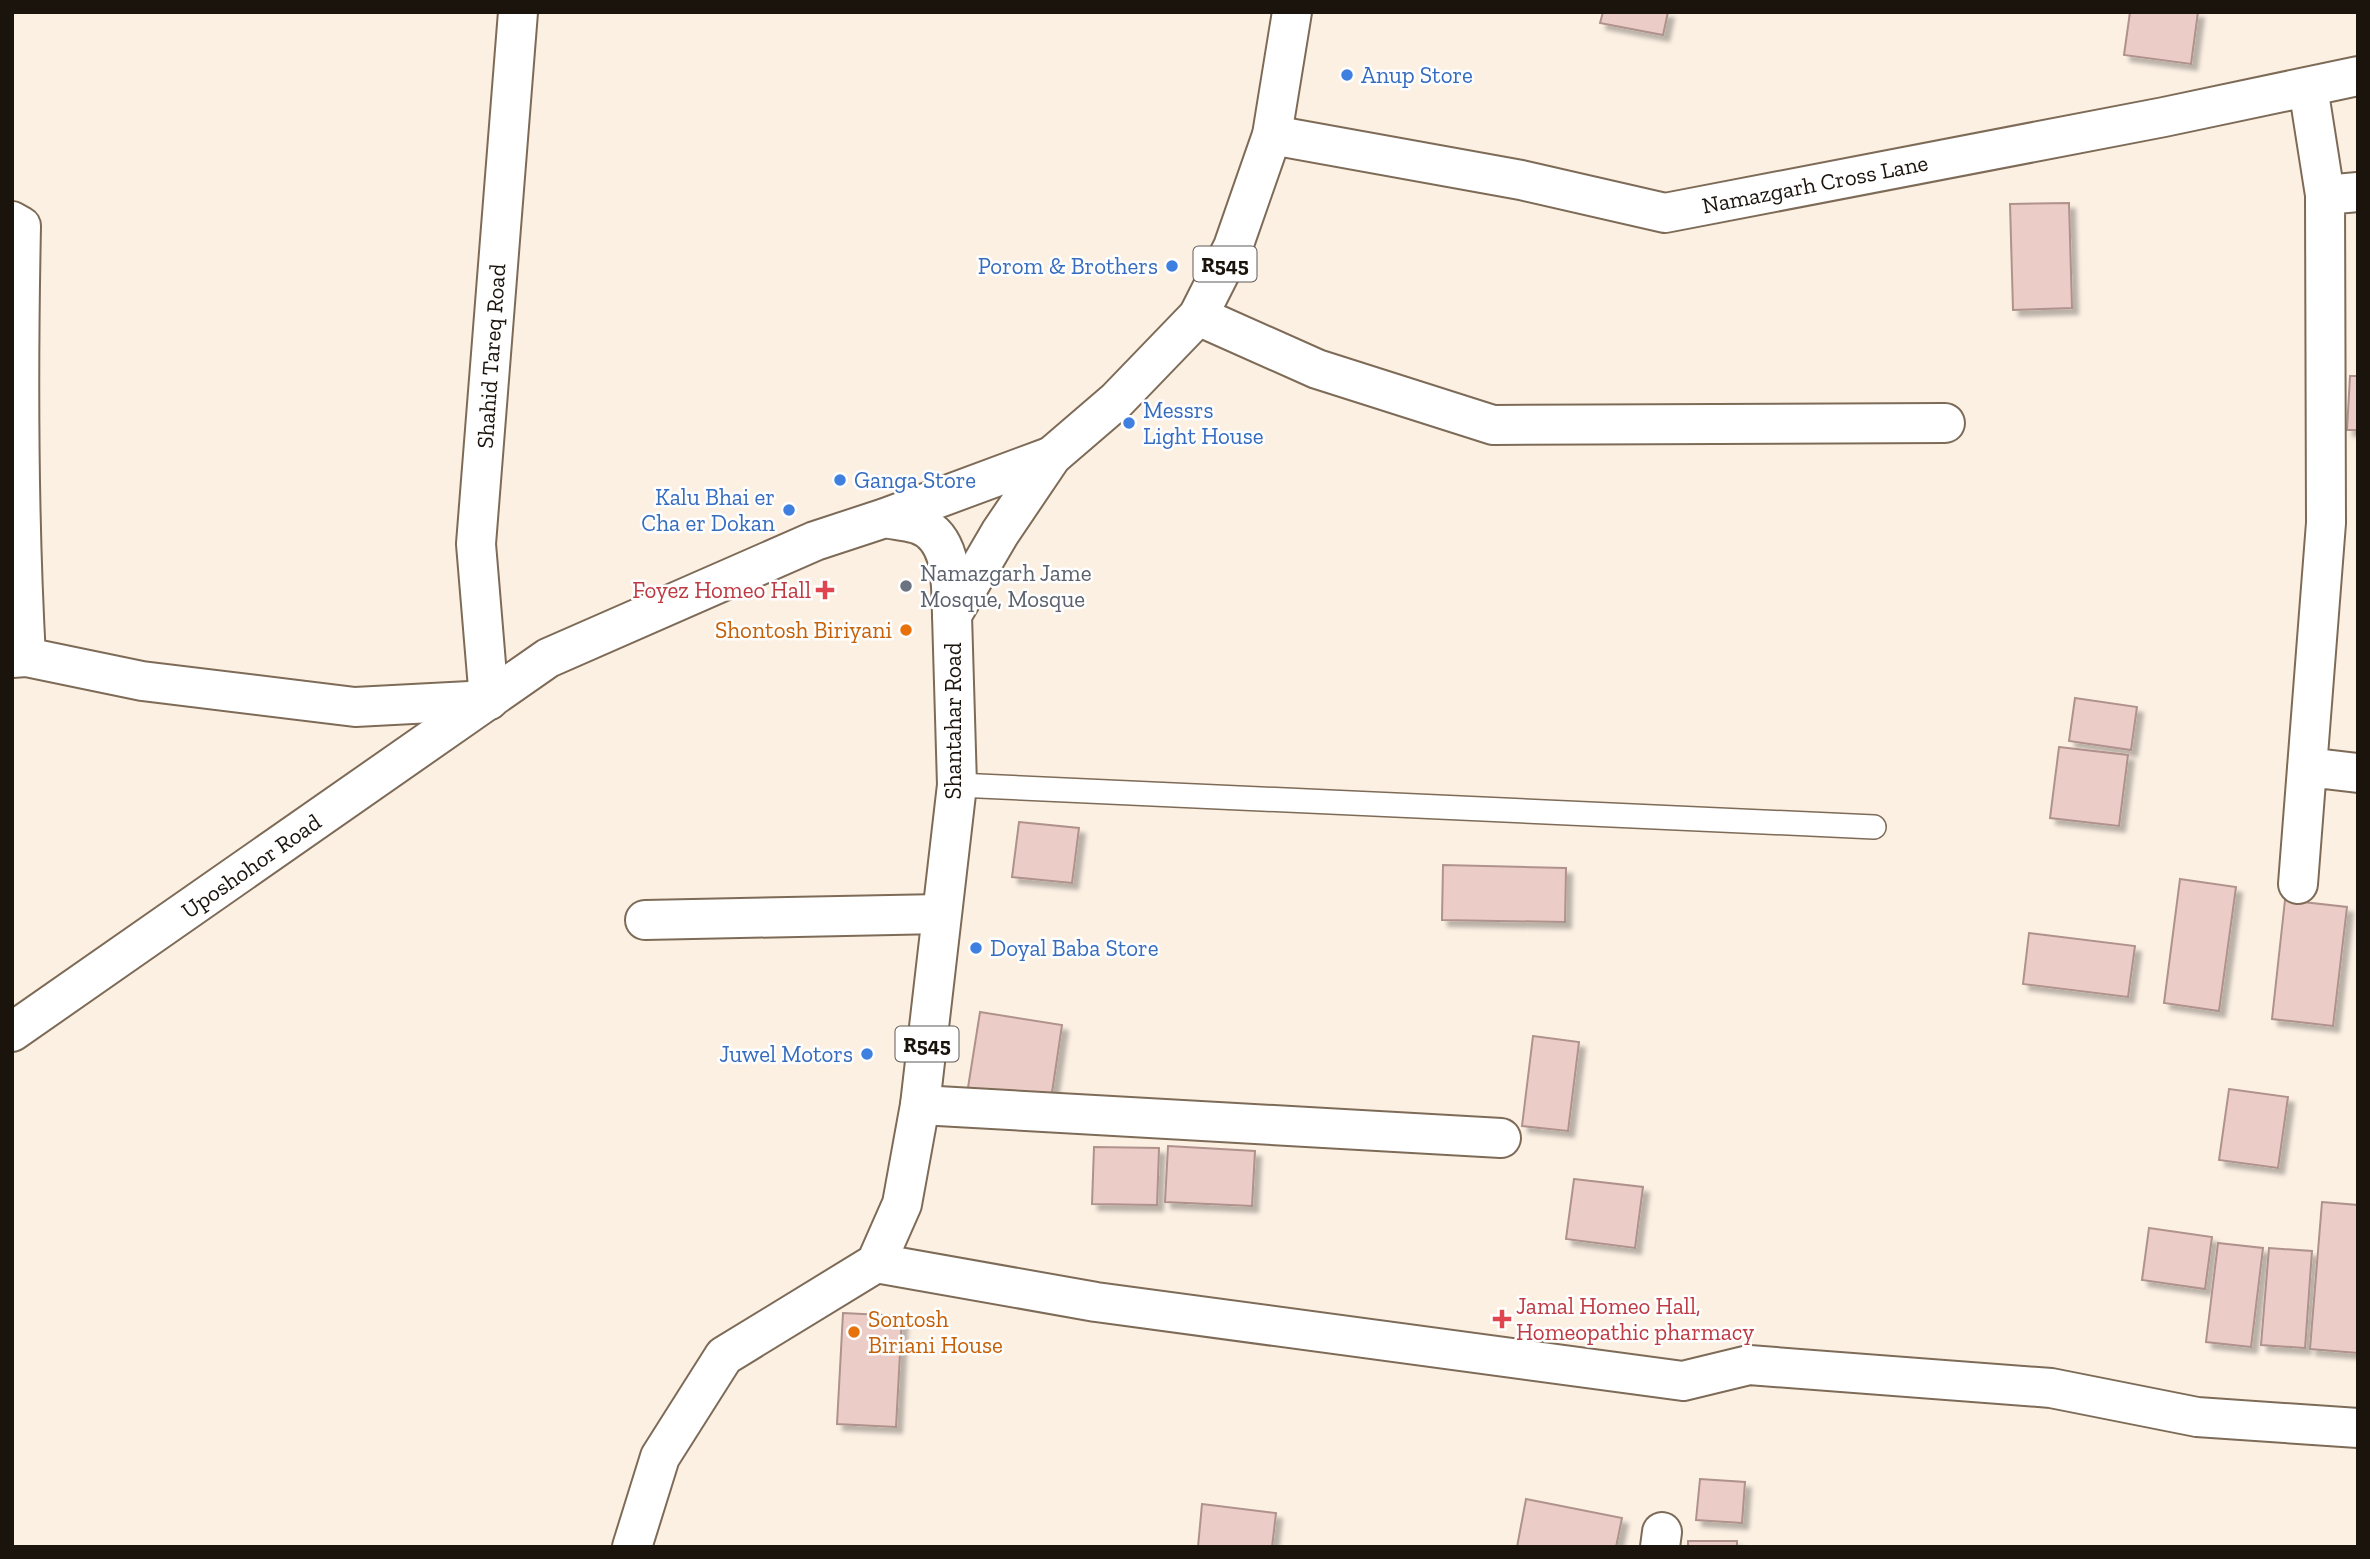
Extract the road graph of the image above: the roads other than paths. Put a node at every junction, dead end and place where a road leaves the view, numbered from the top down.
1 (518, 12) edge
2 (1292, 12) edge
3 (2358, 76) edge
4 (2308, 88) junction
5 (1272, 135) junction
6 (2342, 193) edge
7 (12, 221) edge
8 (1198, 316) junction
9 (1945, 423) dead end
10 (1052, 456) junction
11 (885, 518) junction
12 (2342, 524) edge
13 (952, 615) junction
14 (19, 658) edge
15 (489, 699) junction
16 (2307, 767) junction
17 (2358, 773) edge
18 (957, 785) junction
19 (1874, 827) dead end
20 (2298, 884) dead end
21 (941, 914) junction
22 (645, 920) dead end
23 (12, 1032) edge
24 (920, 1105) junction
25 (1501, 1138) dead end
26 (876, 1263) junction
27 (2358, 1428) edge
28 (632, 1547) edge

1 - 15 street, Shahid Tareq Road
2 - 5 street, Shantahar Road / R545
3 - 4 street, Namazgarh Cross Lane
4 - 5 street, Namazgarh Cross Lane
4 - 6 street
5 - 8 street, Shantahar Road / R545
6 - 12 street
7 - 14 street
8 - 9 street
8 - 10 street, Shantahar Road / R545
10 - 11 street, Uposhohor Road
10 - 13 street, Shantahar Road / R545
11 - 13 street
11 - 15 street, Uposhohor Road
12 - 16 street
13 - 18 street, Shantahar Road / R545
14 - 15 street
15 - 23 street, Uposhohor Road
16 - 17 street
16 - 20 street
18 - 19 lane
18 - 21 street, Shantahar Road / R545
21 - 22 street
21 - 24 street, Shantahar Road / R545
24 - 25 street
24 - 26 street, Shantahar Road / R545
26 - 27 street
26 - 28 street

